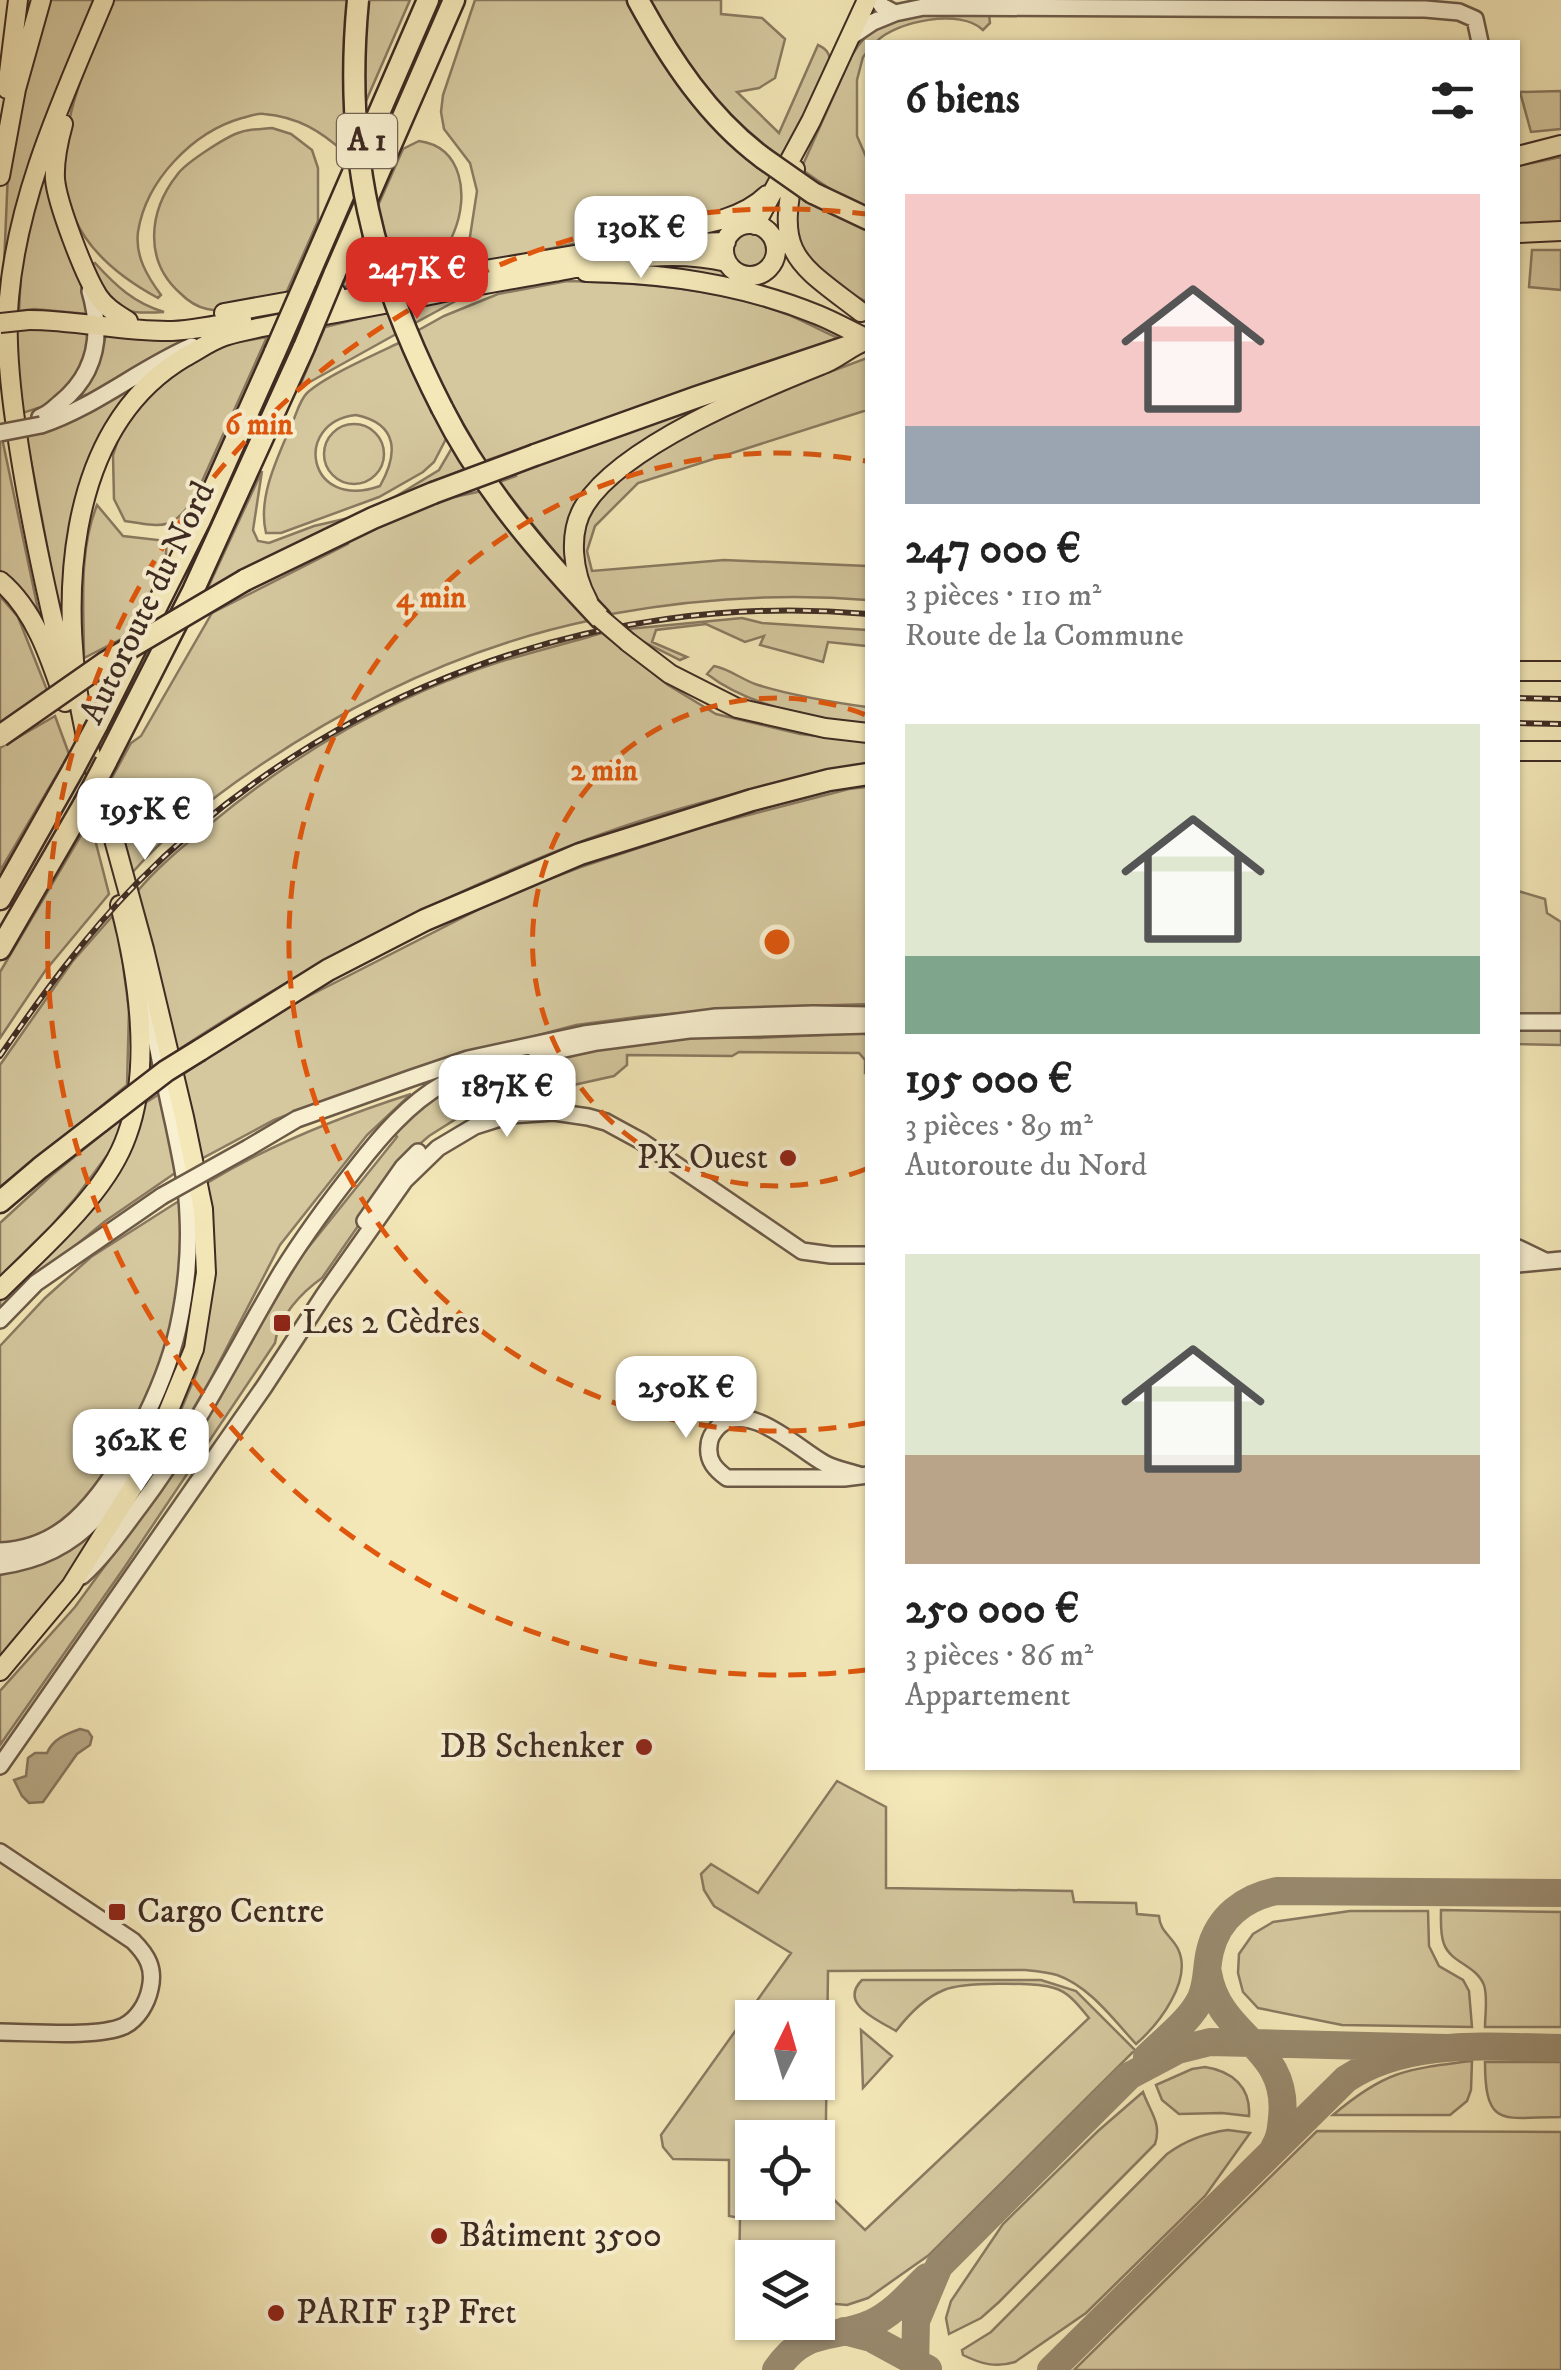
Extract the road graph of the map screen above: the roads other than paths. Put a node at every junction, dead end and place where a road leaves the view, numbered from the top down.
1 (16, 0) edge
2 (41, 0) edge
3 (104, 0) edge
4 (358, 0) edge
5 (428, 0) edge
6 (454, 0) edge
7 (638, 0) edge
8 (867, 0) edge
9 (878, 0) edge
10 (908, 0) edge
11 (924, 7) junction
12 (894, 13) junction
13 (852, 36) junction
14 (1480, 40) edge
15 (0, 55) edge
16 (79, 61) junction
17 (811, 121) junction
18 (1561, 146) edge
19 (1520, 156) edge
20 (0, 167) edge
21 (795, 168) junction
22 (0, 176) edge
23 (778, 184) junction
24 (865, 218) edge
25 (763, 230) junction
26 (1561, 232) edge
27 (1520, 233) edge
28 (726, 242) junction
29 (578, 253) junction
30 (775, 256) junction
31 (81, 258) junction
32 (727, 262) junction
33 (556, 272) junction
34 (755, 276) junction
35 (816, 314) junction
36 (864, 314) edge
37 (0, 323) edge
38 (113, 324) junction
39 (224, 336) junction
40 (862, 342) edge
41 (0, 358) edge
42 (40, 421) junction
43 (0, 430) edge
44 (0, 582) edge
45 (600, 618) junction
46 (1520, 670) edge
47 (1558, 670) edge
48 (55, 671) junction
49 (78, 703) junction
50 (865, 733) edge
51 (0, 736) edge
52 (1520, 751) edge
53 (1561, 751) edge
54 (865, 774) edge
55 (0, 900) edge
56 (0, 948) edge
57 (138, 986) junction
58 (865, 1014) edge
59 (1520, 1022) edge
60 (1561, 1022) edge
61 (863, 1027) edge
62 (485, 1066) junction
63 (248, 1148) junction
64 (0, 1202) edge
65 (111, 1230) junction
66 (1520, 1249) edge
67 (865, 1255) edge
68 (1542, 1260) junction
69 (1561, 1260) edge
70 (1520, 1264) edge
71 (0, 1290) edge
72 (0, 1320) edge
73 (198, 1326) junction
74 (0, 1333) edge
75 (863, 1475) edge
76 (0, 1551) edge
77 (0, 1566) edge
78 (71, 1586) junction
79 (0, 1671) edge
80 (1, 1766) edge
81 (3, 1853) edge
82 (0, 2032) edge

1 - 15 main road
1 - 20 main road
2 - 22 main road
3 - 16 main road
4 - 45 highway, bridge
5 - 55 highway, Autoroute du Nord / A 1, bridge
6 - 56 highway, Autoroute du Nord / A 1, bridge
7 - 24 highway, bridge
8 - 13 main road
9 - 12 street
10 - 11 street
11 - 12 street
11 - 14 street
12 - 13 street
13 - 17 main road
16 - 31 main road
16 - 49 main road
17 - 21 main road
17 - 23 main road
18 - 19 main road
21 - 25 main road
21 - 36 main road
23 - 25 main road
23 - 29 main road
25 - 28 main road
25 - 30 main road
26 - 27 main road
28 - 29 main road
28 - 32 main road
29 - 38 main road
30 - 34 main road
30 - 36 main road
31 - 38 main road
31 - 38 street
32 - 33 main road
32 - 34 main road
33 - 35 main road
33 - 39 main road
34 - 35 main road
35 - 40 main road
37 - 38 main road, bridge
38 - 42 street
39 - 42 street
39 - 49 main road
40 - 45 main road
40 - 51 highway, bridge
41 - 48 main road
42 - 43 street, bridge
44 - 48 main road
45 - 50 main road, bridge
46 - 47 main road
48 - 57 main road
49 - 73 main road
52 - 53 main road
54 - 64 highway, bridge
57 - 71 main road
57 - 76 street
58 - 63 street
59 - 60 street
61 - 62 street
62 - 63 street
62 - 78 street
63 - 65 street, bridge
65 - 72 street
65 - 74 street
66 - 68 street
67 - 80 street
68 - 69 street
68 - 70 street
73 - 77 street
73 - 78 main road
75 - 75 street
78 - 79 main road
81 - 82 street

